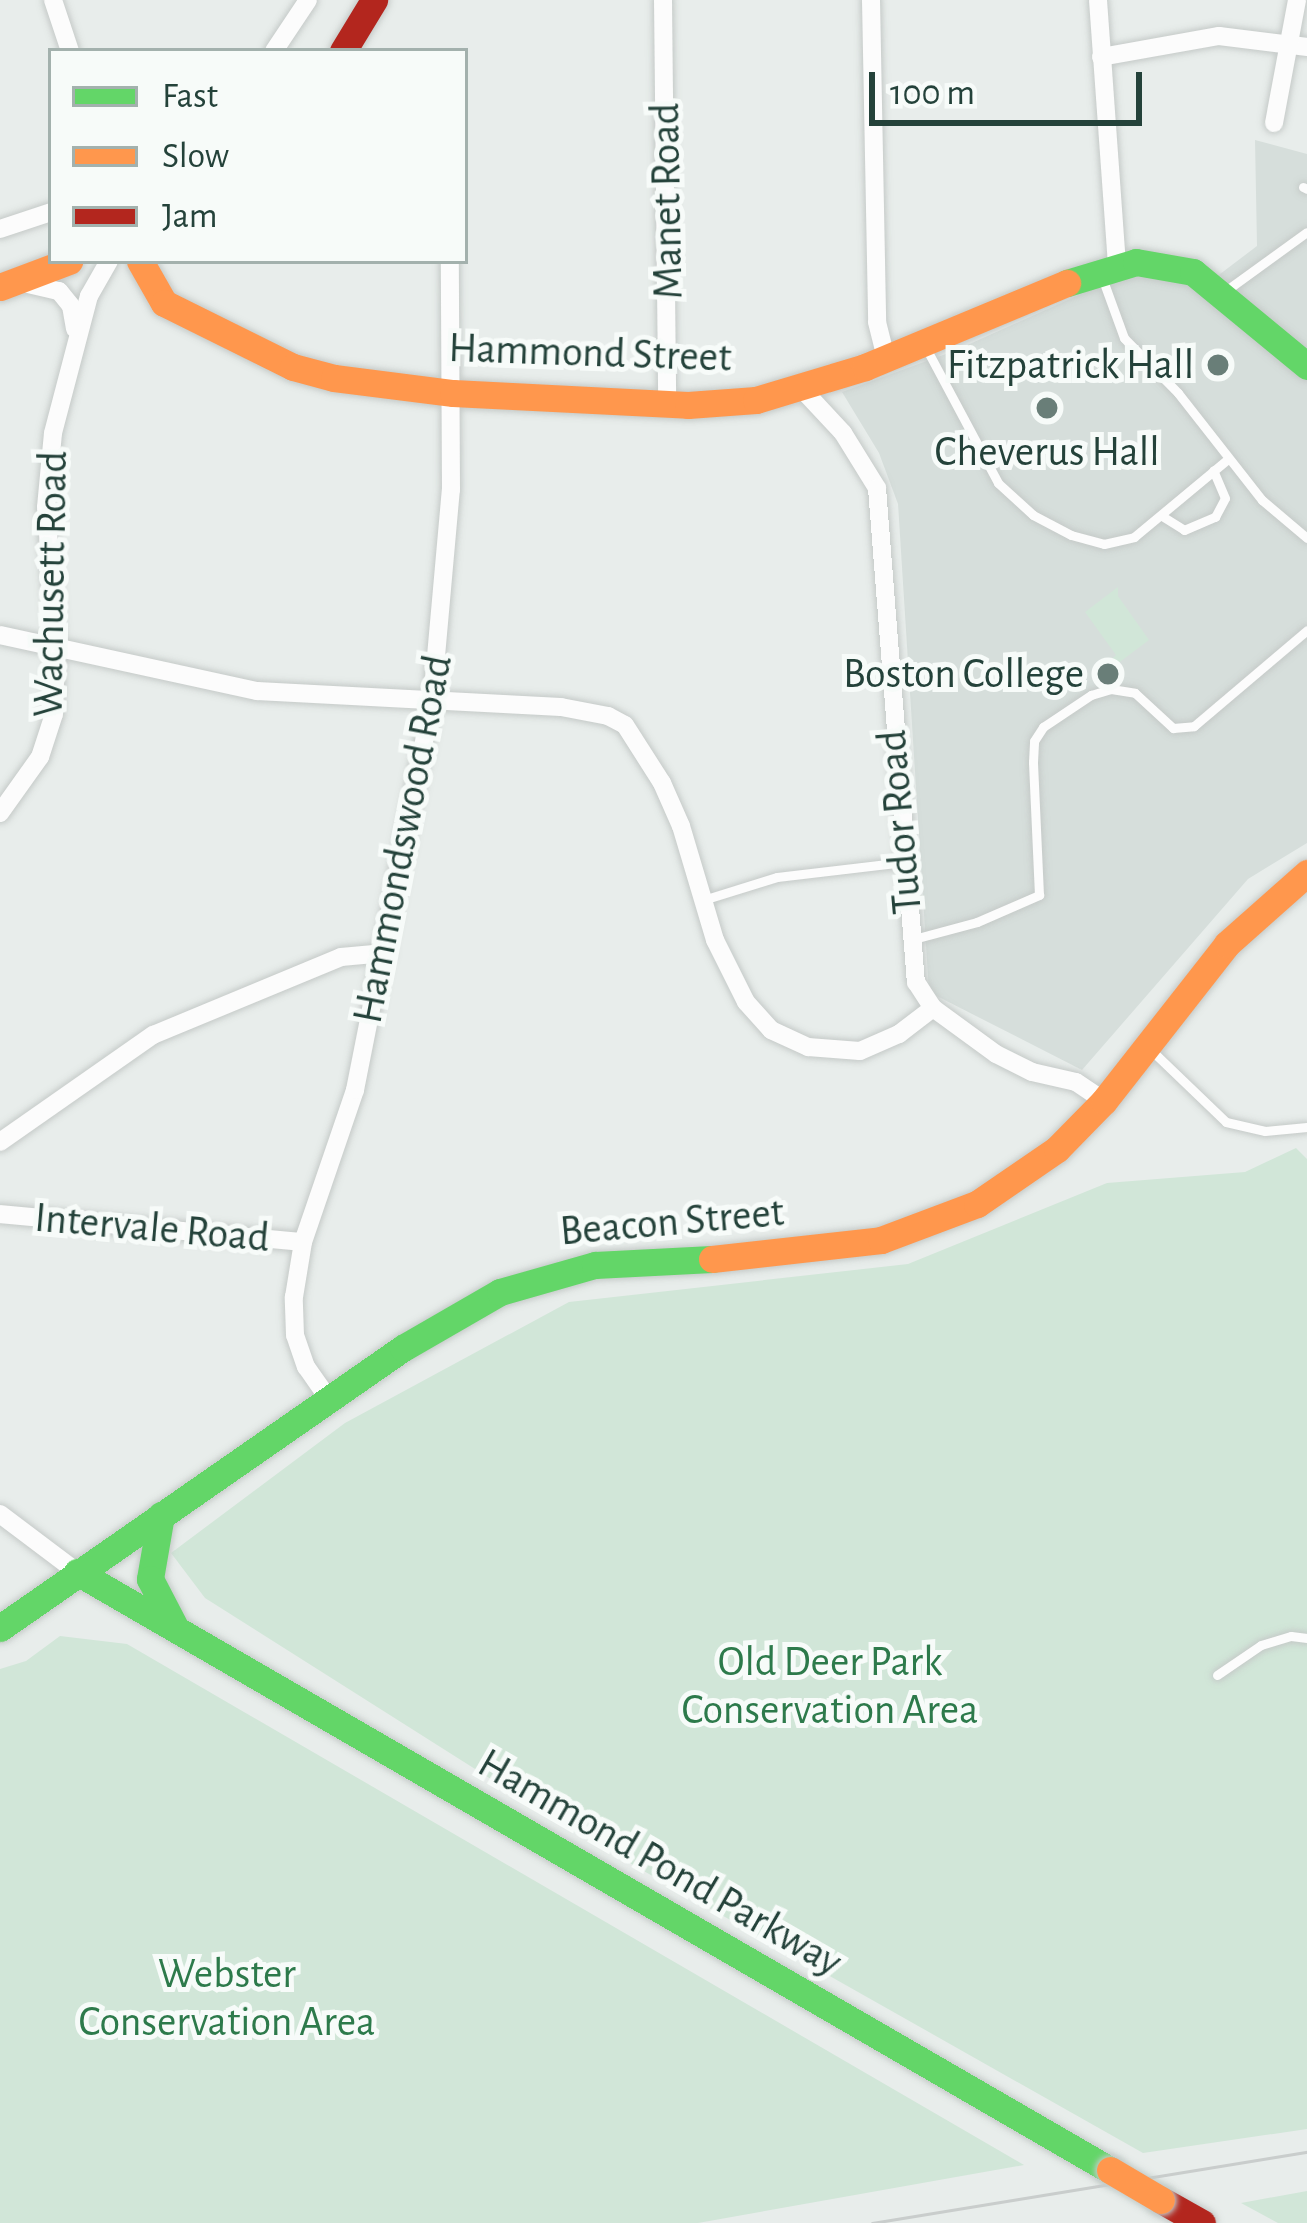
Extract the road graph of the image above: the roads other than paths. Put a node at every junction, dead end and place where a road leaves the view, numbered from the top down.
1 (53, 0) edge
2 (308, 0) edge
3 (374, 0) edge
4 (663, 0) edge
5 (871, 0) edge
6 (1098, 0) edge
7 (1297, 0) edge
8 (1300, 45) edge
9 (69, 48) edge
10 (276, 48) edge
11 (349, 48) edge
12 (1101, 57) junction
13 (1274, 123) dead end
14 (48, 213) edge
15 (0, 230) edge
16 (1307, 232) edge
17 (61, 264) edge
18 (107, 264) edge
19 (142, 264) edge
20 (450, 264) edge
21 (1108, 274) junction
22 (0, 288) edge
23 (1222, 293) junction
24 (74, 342) junction
25 (924, 344) junction
26 (886, 358) junction
27 (1307, 367) edge
28 (802, 389) junction
29 (453, 393) junction
30 (668, 402) junction
31 (1228, 459) junction
32 (1213, 470) junction
33 (1162, 516) junction
34 (1307, 538) edge
35 (1307, 631) edge
36 (0, 634) edge
37 (56, 645) junction
38 (433, 701) junction
39 (0, 813) edge
40 (904, 862) junction
41 (1307, 872) edge
42 (703, 900) junction
43 (910, 940) junction
44 (385, 953) junction
45 (933, 1008) junction
46 (1147, 1046) junction
47 (1104, 1101) junction
48 (1307, 1127) edge
49 (0, 1142) edge
50 (0, 1214) edge
51 (303, 1242) junction
52 (328, 1399) junction
53 (0, 1514) edge
54 (161, 1515) junction
55 (77, 1572) junction
56 (0, 1628) edge
57 (179, 1634) junction
58 (1307, 1639) edge
59 (1217, 1675) dead end
60 (1202, 2223) edge

1 - 9 street
2 - 10 street
3 - 11 main road
4 - 30 street, Manet Road
5 - 26 street
6 - 12 street
7 - 8 street
8 - 12 street
8 - 13 street
12 - 21 street
14 - 15 street
16 - 23 lane
17 - 22 main road
18 - 24 street, Wachusett Road
19 - 29 main road, Hammond Street
20 - 29 street, Hammondswood Road
21 - 23 main road, Hammond Street
21 - 25 main road, Hammond Street
21 - 31 lane
22 - 24 street
23 - 27 main road, Hammond Street
24 - 37 street, Wachusett Road
25 - 26 main road, Hammond Street
25 - 33 lane
26 - 28 main road, Hammond Street
28 - 30 main road, Hammond Street
28 - 40 street, Tudor Road
29 - 30 main road, Hammond Street
29 - 38 street, Hammondswood Road
31 - 32 lane
31 - 34 lane
32 - 33 lane
32 - 33 lane
35 - 43 lane
36 - 37 street
37 - 38 street
37 - 39 street, Wachusett Road
38 - 42 street
38 - 44 street, Hammondswood Road
40 - 42 lane
40 - 43 street, Tudor Road
41 - 46 main road, Beacon Street
42 - 45 street
43 - 45 street, Tudor Road
44 - 49 street
44 - 51 street, Hammondswood Road
45 - 47 street
46 - 47 main road, Beacon Street
46 - 48 lane
47 - 52 main road, Beacon Street
50 - 51 street, Intervale Road
51 - 52 street, Hammondswood Road
52 - 54 main road, Beacon Street
53 - 55 street
54 - 55 main road, Beacon Street
54 - 57 main road
55 - 56 main road, Beacon Street
55 - 57 main road, Hammond Pond Parkway
57 - 60 main road, Hammond Pond Parkway, bridge
58 - 59 lane

